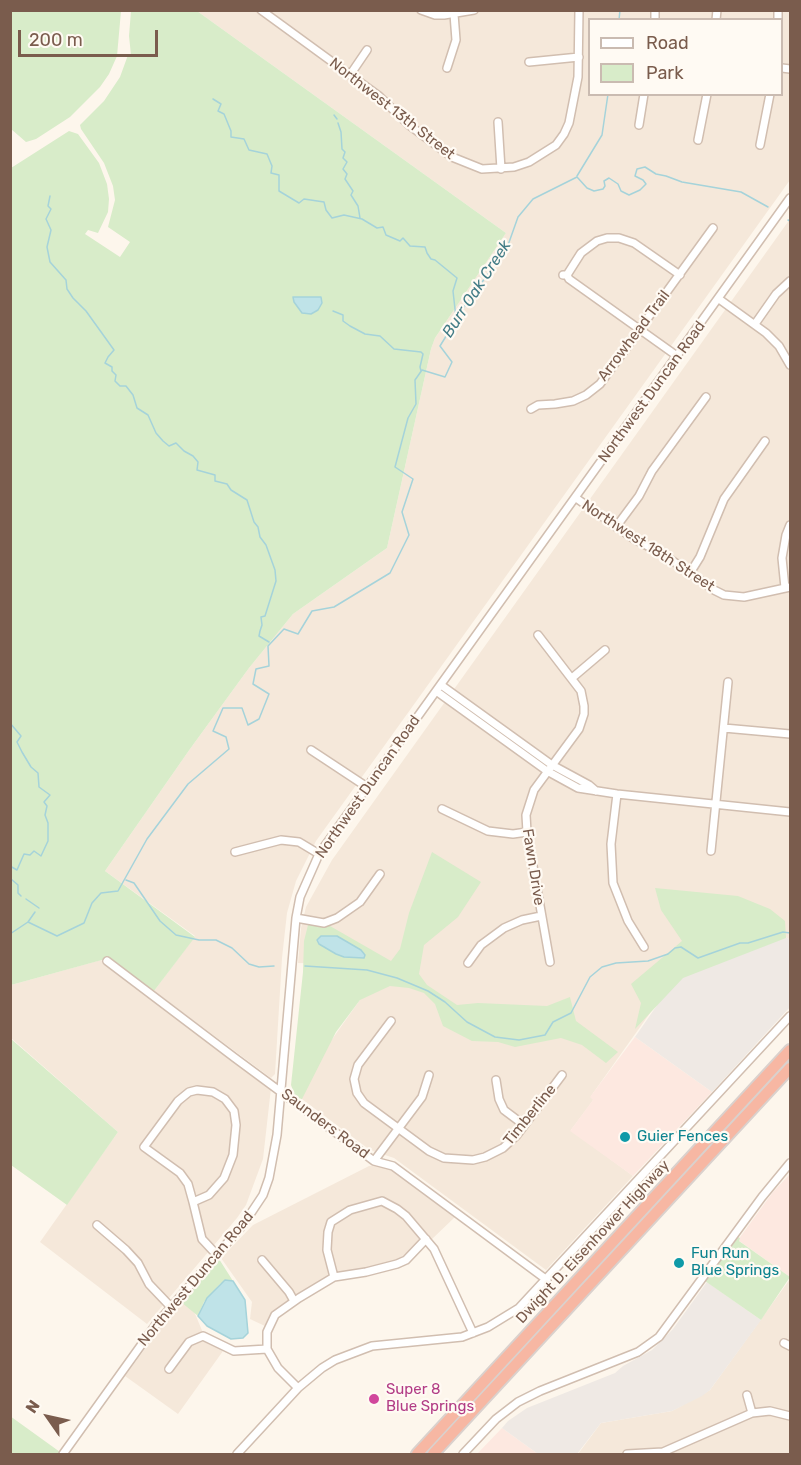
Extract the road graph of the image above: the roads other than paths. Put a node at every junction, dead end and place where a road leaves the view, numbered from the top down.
1 (261, 10) edge
2 (421, 10) edge
3 (474, 10) edge
4 (579, 10) edge
5 (454, 14) junction
6 (367, 50) dead end
7 (579, 57) junction
8 (528, 62) dead end
9 (447, 68) dead end
10 (350, 75) junction
11 (644, 96) edge
12 (707, 96) edge
13 (770, 96) edge
14 (498, 122) dead end
15 (639, 125) dead end
16 (698, 140) dead end
17 (760, 145) dead end
18 (501, 169) junction
19 (790, 198) edge
20 (713, 228) dead end
21 (680, 275) junction
22 (790, 281) edge
23 (718, 298) junction
24 (755, 324) junction
25 (640, 331) junction
26 (677, 356) junction
27 (790, 365) edge
28 (706, 397) dead end
29 (531, 409) dead end
30 (765, 441) dead end
31 (576, 498) junction
32 (790, 525) edge
33 (616, 528) junction
34 (690, 573) junction
35 (788, 587) edge
36 (538, 635) dead end
37 (605, 650) dead end
38 (572, 678) junction
39 (728, 682) dead end
40 (438, 688) junction
41 (724, 728) junction
42 (790, 734) edge
43 (311, 750) dead end
44 (550, 768) junction
45 (367, 787) junction
46 (616, 795) junction
47 (716, 804) junction
48 (442, 809) dead end
49 (790, 812) edge
50 (527, 832) junction
51 (711, 851) dead end
52 (235, 852) dead end
53 (319, 854) junction
54 (380, 874) dead end
55 (541, 915) junction
56 (296, 918) junction
57 (644, 947) dead end
58 (107, 961) dead end
59 (550, 962) dead end
60 (468, 963) dead end
61 (790, 1016) edge
62 (391, 1021) dead end
63 (790, 1050) edge
64 (790, 1068) edge
65 (429, 1075) dead end
66 (562, 1075) dead end
67 (496, 1080) dead end
68 (282, 1093) junction
69 (524, 1125) junction
70 (398, 1128) junction
71 (374, 1161) junction
72 (790, 1163) edge
73 (193, 1202) junction
74 (97, 1226) dead end
75 (426, 1239) junction
76 (216, 1254) junction
77 (262, 1260) dead end
78 (334, 1277) junction
79 (547, 1280) junction
80 (294, 1301) junction
81 (170, 1306) junction
82 (473, 1333) junction
83 (267, 1349) junction
84 (169, 1369) dead end
85 (298, 1388) junction
86 (747, 1395) dead end
87 (752, 1413) junction
88 (790, 1416) edge
89 (664, 1453) edge
90 (63, 1455) edge
91 (237, 1455) edge
92 (417, 1455) edge
93 (433, 1455) edge
94 (464, 1455) edge
95 (627, 1455) edge

1 - 10 street, Northwest 13th Street
2 - 5 street
3 - 5 street
4 - 7 street
5 - 9 street
6 - 10 street
7 - 8 street
7 - 18 street
10 - 18 street, Northwest 13th Street
11 - 15 street
12 - 16 street
13 - 17 street
14 - 18 street
19 - 23 street, Northwest Duncan Road
20 - 21 street, Arrowhead Trail
21 - 25 street, Arrowhead Trail
21 - 25 street
22 - 24 street
23 - 24 street
23 - 26 street, Northwest Duncan Road
24 - 27 street
25 - 26 street
25 - 29 street, Arrowhead Trail
26 - 31 street, Northwest Duncan Road
28 - 33 street
30 - 34 street
31 - 33 street, Northwest 18th Street
31 - 40 street, Northwest Duncan Road
32 - 35 street
33 - 34 street, Northwest 18th Street
34 - 35 street, Northwest 18th Street
36 - 38 street, Fawn Drive
37 - 38 street
38 - 44 street, Fawn Drive
39 - 41 street
40 - 44 street
40 - 45 street, Northwest Duncan Road
41 - 42 street
41 - 47 street
43 - 45 street
44 - 46 street
44 - 50 street, Fawn Drive
45 - 53 street, Northwest Duncan Road
46 - 47 street
46 - 57 street
47 - 49 street
47 - 51 street
48 - 50 street
50 - 55 street, Fawn Drive
52 - 53 street
53 - 56 street, Northwest Duncan Road
54 - 56 street
55 - 59 street, Fawn Drive
55 - 60 street
56 - 68 street, Northwest Duncan Road
58 - 68 street, Saunders Road
61 - 79 street
62 - 70 street, Timberline
63 - 92 highway, Dwight D. Eisenhower Highway
64 - 93 highway, Dwight D. Eisenhower Highway
65 - 70 street
66 - 69 street, Timberline
67 - 69 street
68 - 71 street, Saunders Road
68 - 76 street, Northwest Duncan Road
69 - 70 street, Timberline
70 - 71 street
71 - 79 street, Saunders Road
72 - 94 street
73 - 73 street
73 - 76 street
74 - 81 street
75 - 78 street
75 - 78 street
75 - 82 street
76 - 81 street, Northwest Duncan Road
77 - 80 street
78 - 80 street
79 - 82 street
80 - 83 street
81 - 90 street, Northwest Duncan Road
82 - 85 street
83 - 84 street
83 - 85 street
85 - 91 street
86 - 87 street
87 - 88 street
87 - 89 street
89 - 95 street

